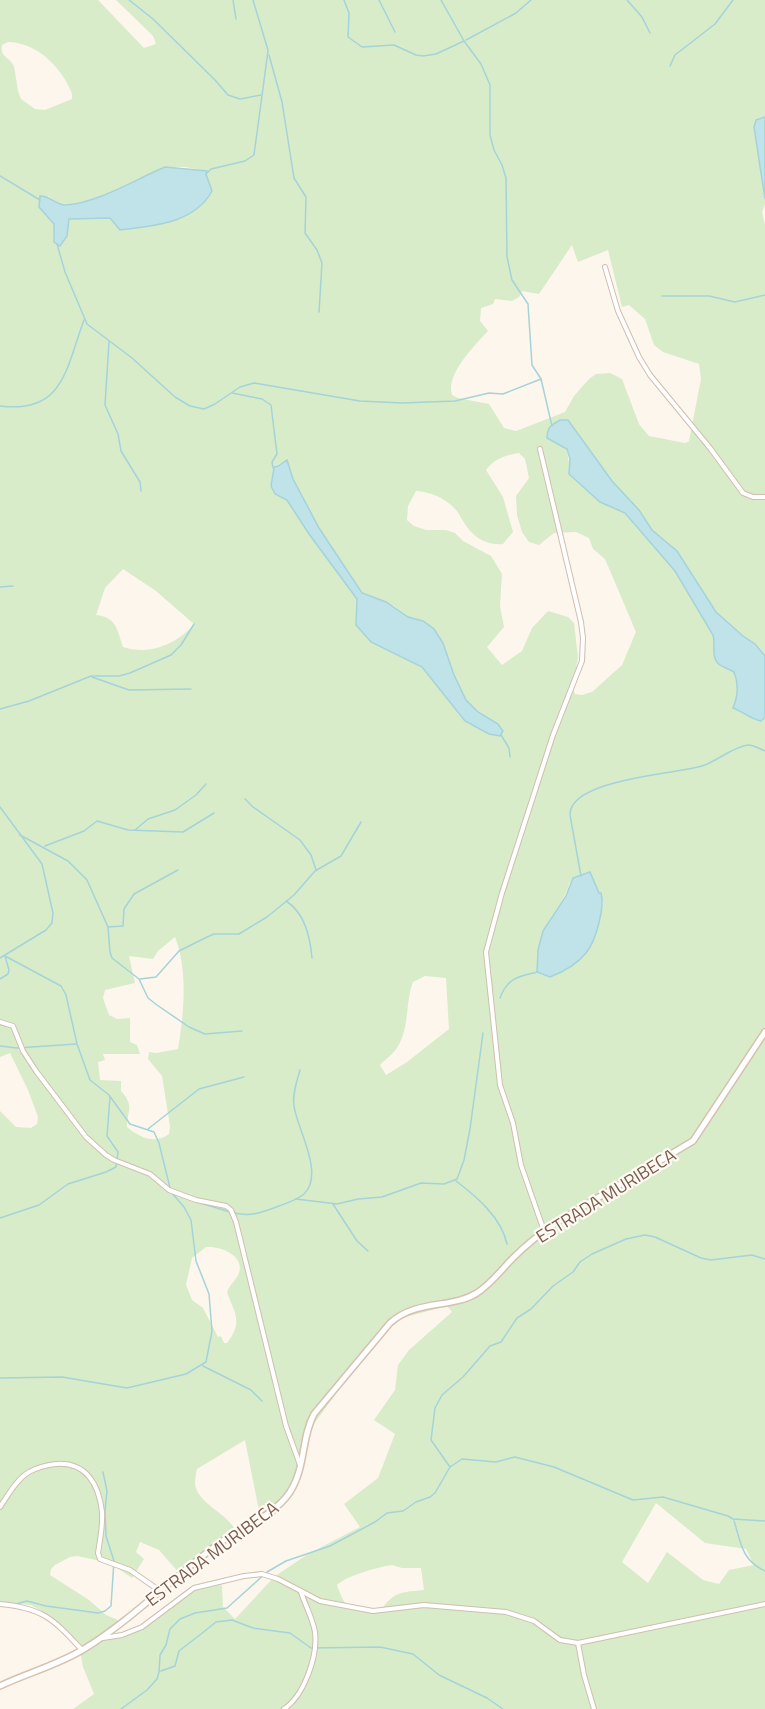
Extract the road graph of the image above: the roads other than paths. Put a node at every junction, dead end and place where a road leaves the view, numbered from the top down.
1 (605, 267) dead end
2 (540, 449) dead end
3 (765, 496) edge
4 (0, 1022) edge
5 (765, 1032) edge
6 (544, 1231) junction
7 (301, 1468) junction
8 (0, 1508) edge
9 (160, 1591) junction
10 (301, 1591) junction
11 (0, 1604) edge
12 (765, 1604) edge
13 (100, 1638) junction
14 (578, 1643) junction
15 (82, 1650) junction
16 (0, 1686) edge
17 (284, 1709) edge
18 (594, 1709) edge

1 - 3 street
2 - 6 street
4 - 7 street
5 - 6 street, ESTRADA MURIBECA
6 - 7 street, ESTRADA MURIBECA
7 - 9 street, ESTRADA MURIBECA
8 - 9 street
9 - 13 street, ESTRADA MURIBECA
10 - 13 street
10 - 14 street
10 - 17 street
11 - 15 street
12 - 14 street
13 - 15 street, ESTRADA MURIBECA
14 - 18 street
15 - 16 street, ESTRADA MURIBECA

